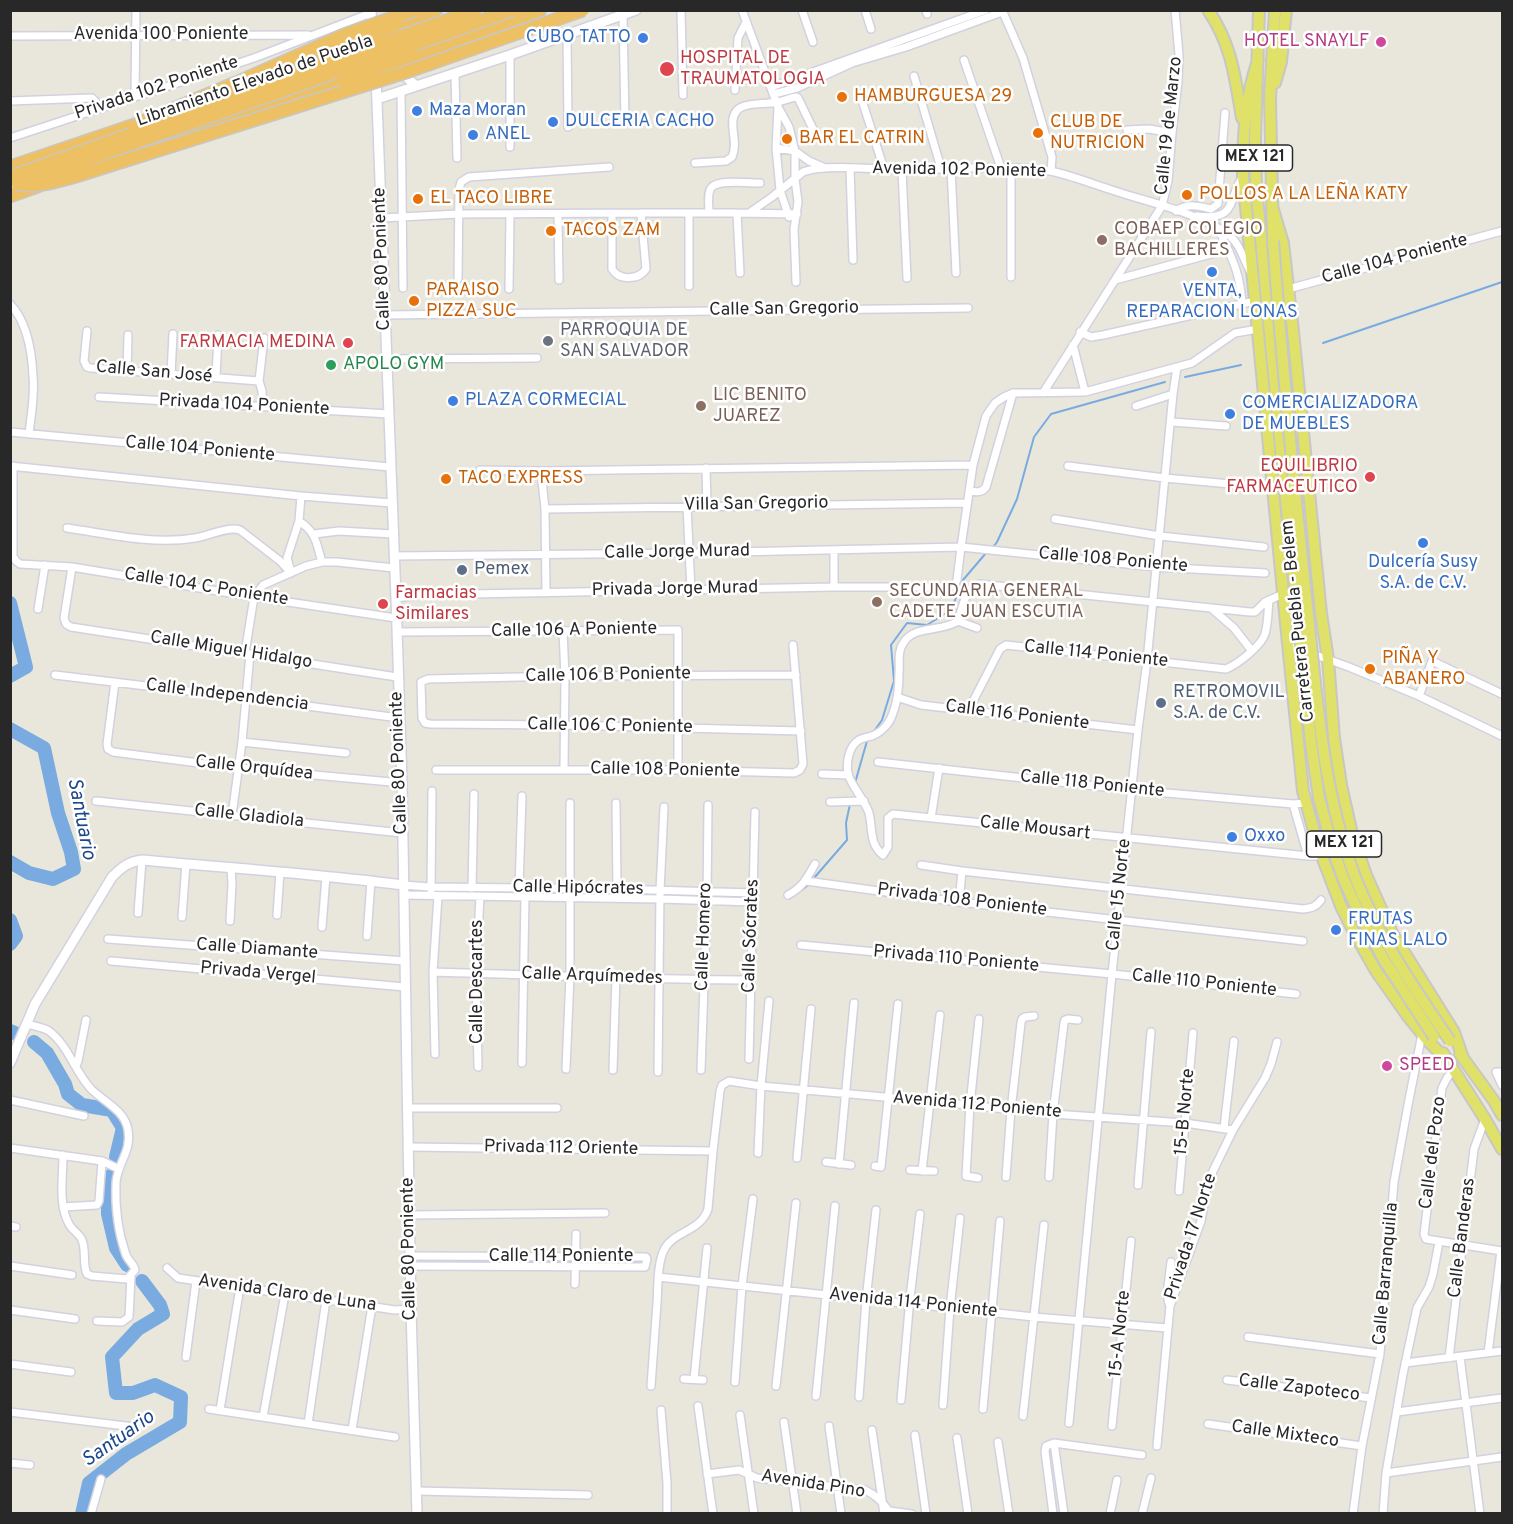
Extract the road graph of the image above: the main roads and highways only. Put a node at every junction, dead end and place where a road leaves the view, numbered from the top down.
1 (415, 10) edge
2 (436, 10) edge
3 (476, 10) edge
4 (512, 10) edge
5 (540, 10) edge
6 (583, 10) edge
7 (1208, 10) edge
8 (1259, 10) edge
9 (1275, 10) edge
10 (1286, 10) edge
11 (1258, 60) junction
12 (1271, 91) junction
13 (1244, 126) junction
14 (116, 139) junction
15 (10, 167) edge
16 (13, 182) edge
17 (10, 196) edge
18 (1272, 206) junction
19 (1285, 612) junction
20 (1322, 613) junction
21 (1293, 698) junction
22 (1330, 698) junction
23 (1463, 1058) junction
24 (1446, 1059) junction
25 (1503, 1115) edge
26 (1503, 1149) edge

1 - 14 highway, bridge
2 - 15 highway, bridge
3 - 14 highway, Libramiento Elevado de Puebla, bridge
4 - 16 highway, Libramiento Elevado de Puebla, bridge
5 - 17 highway, bridge
6 - 16 highway, bridge
7 - 13 main road
8 - 11 main road, Carretera Puebla - Belem / MEX 121
9 - 12 main road, Carretera Puebla - Belem / MEX 121
10 - 12 main road
11 - 13 main road
11 - 24 main road, Carretera Puebla - Belem / MEX 121, bridge
12 - 18 main road, Carretera Puebla - Belem / MEX 121
13 - 19 main road
14 - 16 highway, Libramiento Elevado de Puebla, bridge
18 - 20 main road
18 - 23 main road, Carretera Puebla - Belem / MEX 121, bridge
19 - 20 main road
19 - 21 main road
20 - 22 main road
21 - 22 main road
21 - 24 main road
22 - 23 main road
23 - 25 main road, Carretera Puebla - Belem / MEX 121
24 - 26 main road, Carretera Puebla - Belem / MEX 121

